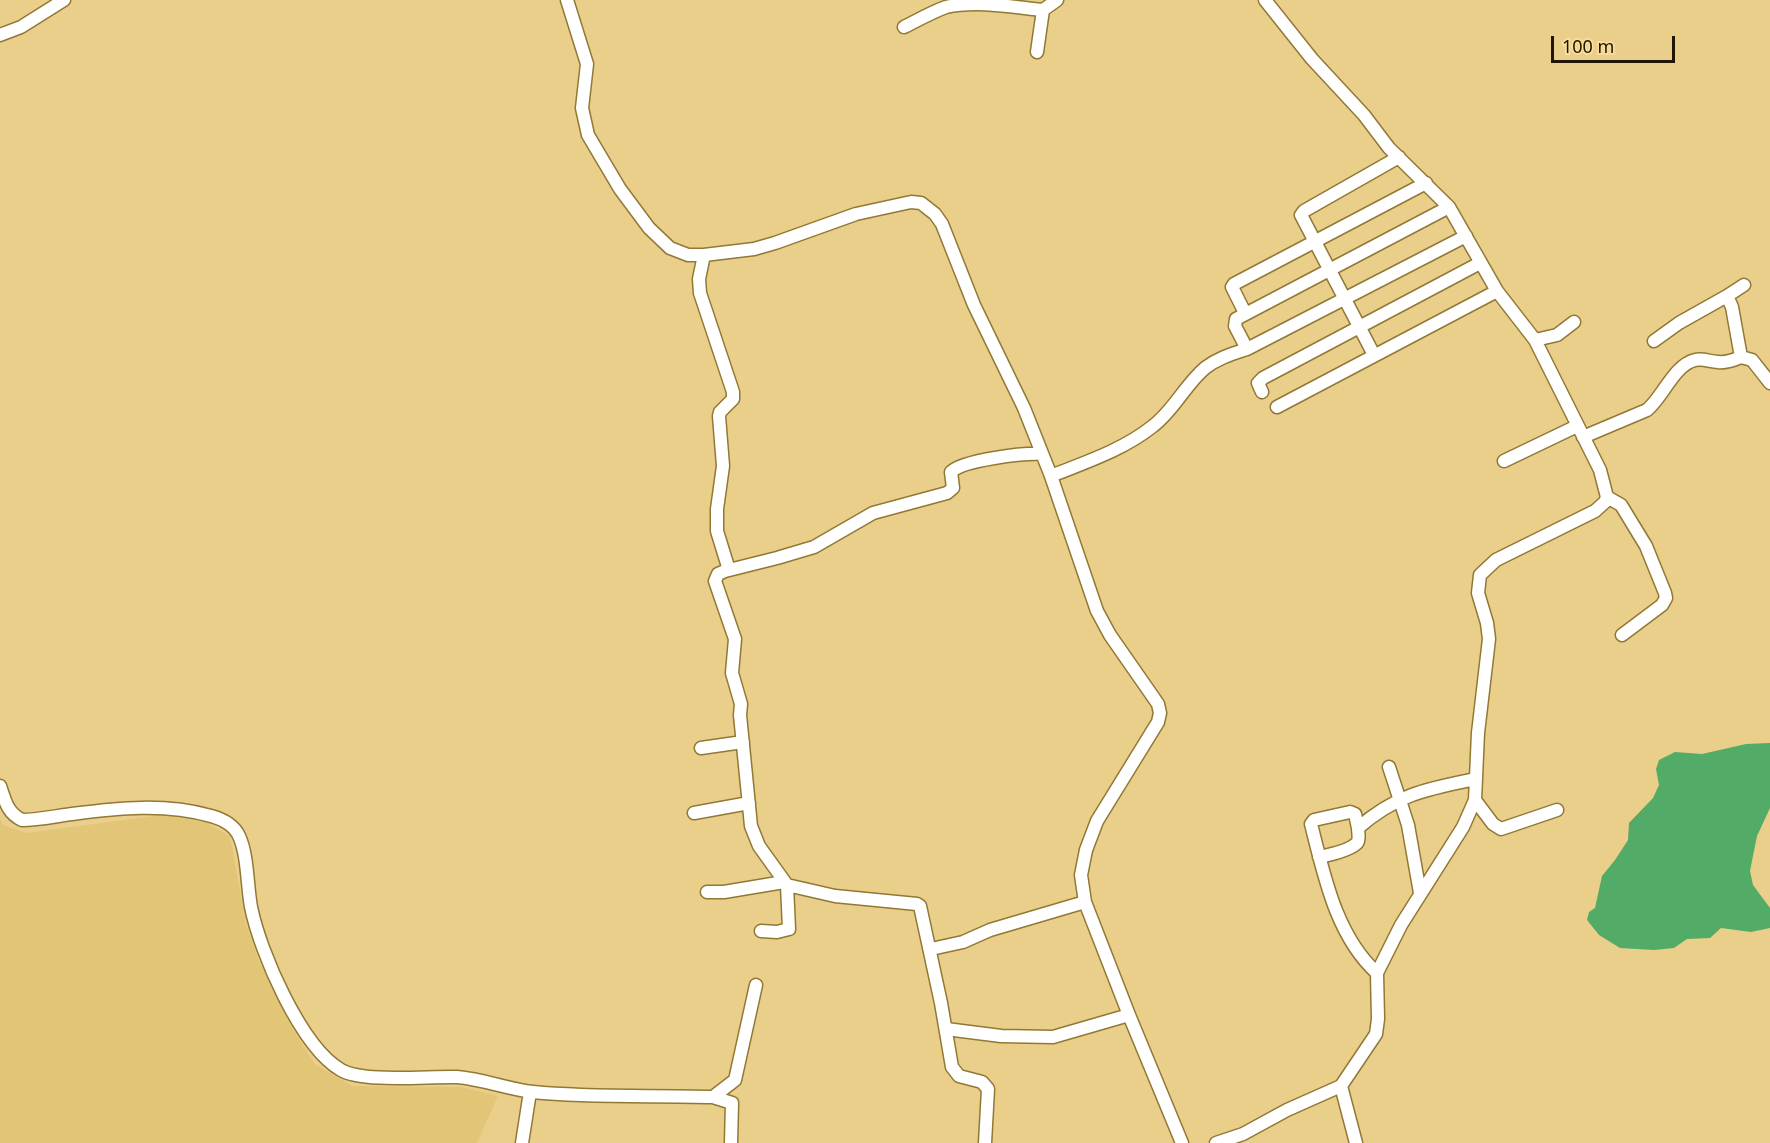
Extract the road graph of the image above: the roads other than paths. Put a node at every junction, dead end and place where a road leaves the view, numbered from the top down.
1 (64, 0) edge
2 (567, 0) edge
3 (1057, 0) edge
4 (1265, 0) edge
5 (1043, 10) junction
6 (904, 27) dead end
7 (0, 36) edge
8 (1037, 52) dead end
9 (1399, 157) junction
10 (1426, 183) junction
11 (1449, 207) junction
12 (1466, 236) junction
13 (1314, 241) junction
14 (704, 255) junction
15 (1480, 263) junction
16 (1329, 269) junction
17 (1743, 285) dead end
18 (1497, 291) junction
19 (1727, 296) junction
20 (1343, 298) junction
21 (1245, 313) junction
22 (1574, 322) dead end
23 (1359, 327) junction
24 (1535, 340) junction
25 (1654, 341) dead end
26 (1247, 349) junction
27 (1374, 355) junction
28 (1741, 357) junction
29 (1770, 383) edge
30 (1262, 392) dead end
31 (1277, 407) dead end
32 (1580, 432) junction
33 (1042, 454) junction
34 (1504, 461) dead end
35 (1051, 476) junction
36 (1607, 497) junction
37 (729, 570) junction
38 (1622, 635) dead end
39 (742, 742) junction
40 (701, 748) dead end
41 (1389, 767) dead end
42 (1476, 779) junction
43 (0, 786) edge
44 (1400, 799) junction
45 (1475, 800) junction
46 (750, 803) junction
47 (1557, 810) dead end
48 (694, 813) dead end
49 (1358, 828) junction
50 (1319, 857) junction
51 (785, 884) junction
52 (707, 892) dead end
53 (1420, 893) junction
54 (1085, 902) junction
55 (761, 931) dead end
56 (931, 949) junction
57 (1377, 973) junction
58 (756, 985) dead end
59 (1129, 1015) junction
60 (946, 1029) junction
61 (735, 1080) junction
62 (1341, 1086) junction
63 (530, 1092) junction
64 (714, 1097) junction
65 (732, 1103) junction
66 (522, 1143) edge
67 (731, 1143) edge
68 (986, 1143) edge
69 (1182, 1143) edge
70 (1216, 1143) edge
71 (1356, 1143) edge

1 - 7 street
2 - 14 street
3 - 5 street
4 - 9 street
5 - 6 street
5 - 8 street
9 - 10 street
9 - 13 street
10 - 11 street
10 - 13 street
11 - 12 street
11 - 16 street
12 - 15 street
12 - 20 street
13 - 16 street
13 - 21 street
14 - 33 street
14 - 37 street
15 - 18 street
15 - 23 street
16 - 20 street
16 - 21 street
17 - 19 street
18 - 24 street
18 - 27 street
19 - 25 street
19 - 28 street
20 - 23 street
20 - 26 street
21 - 26 street
22 - 24 street
23 - 27 street
23 - 30 street
24 - 32 street
26 - 35 street
27 - 31 street
28 - 29 street
28 - 32 street
32 - 34 street
32 - 36 street
33 - 35 street
33 - 37 street
35 - 54 street
36 - 38 street
36 - 42 street
37 - 39 street
39 - 40 street
39 - 46 street
41 - 44 street
42 - 44 street
42 - 45 street
43 - 63 street
44 - 49 street
44 - 53 street
45 - 47 street
45 - 53 street
46 - 48 street
46 - 51 street
49 - 50 street
49 - 50 street
50 - 57 street
51 - 52 street
51 - 55 street
51 - 56 street
53 - 57 street
54 - 56 street
54 - 59 street
56 - 60 street
57 - 62 street
58 - 61 street
59 - 60 street
59 - 69 street
60 - 68 street
61 - 64 street
61 - 65 street
62 - 70 street
62 - 71 street
63 - 64 street
63 - 66 street
64 - 65 street
65 - 67 street

